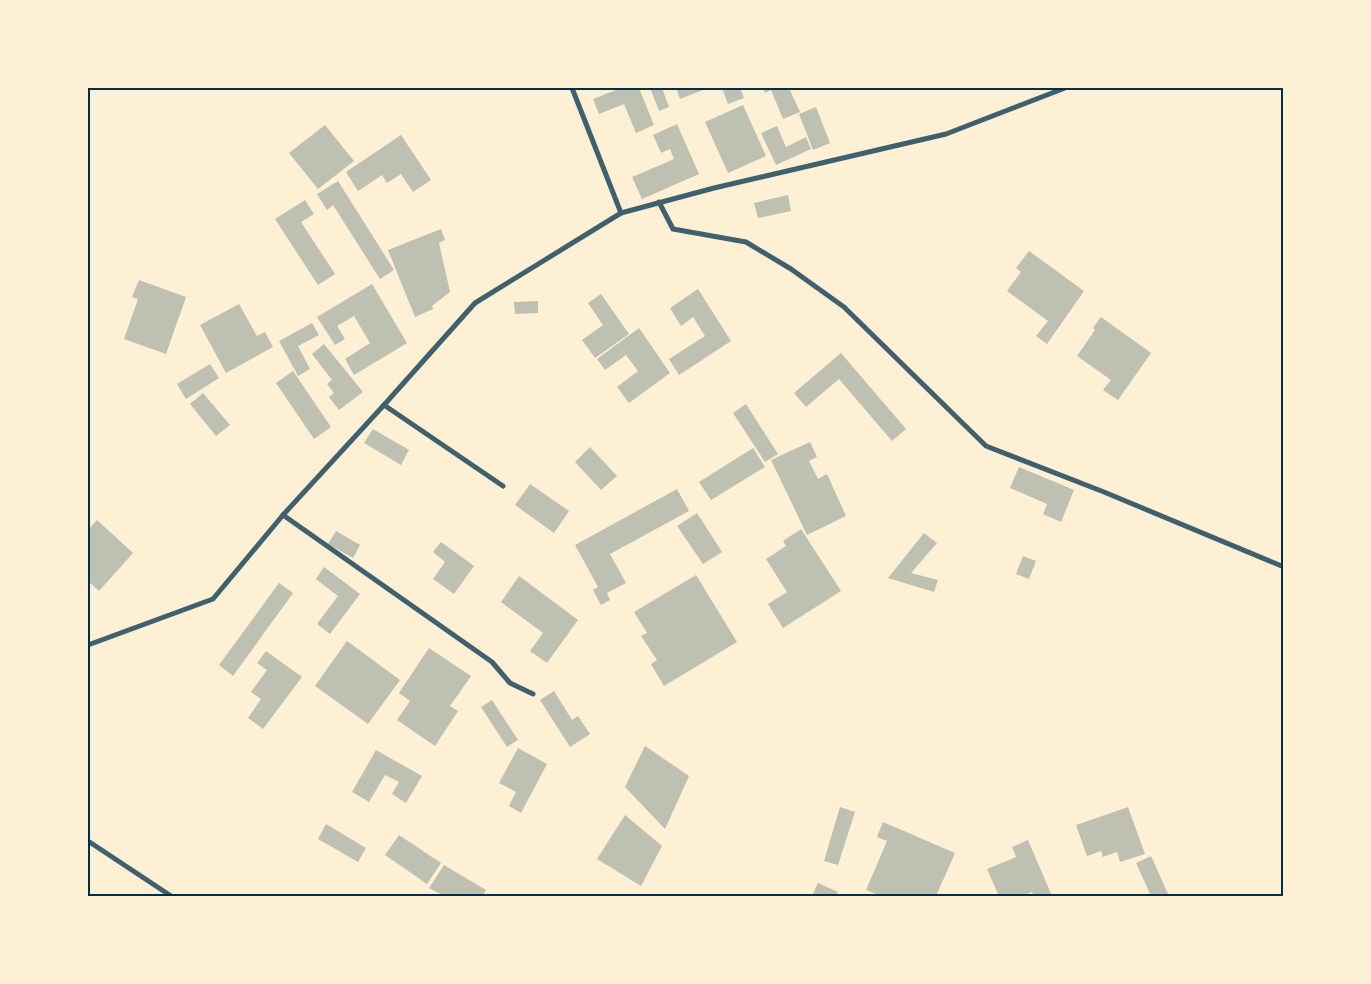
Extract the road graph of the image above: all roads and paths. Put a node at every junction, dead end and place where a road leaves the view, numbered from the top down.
1 (572, 88) edge
2 (1065, 88) edge
3 (660, 202) junction
4 (621, 213) junction
5 (384, 405) junction
6 (503, 486) dead end
7 (283, 515) junction
8 (1284, 567) edge
9 (88, 645) edge
10 (533, 694) dead end
11 (88, 840) edge
12 (171, 896) edge

1 - 4 street
2 - 3 street
3 - 4 street
3 - 8 street
4 - 5 street
5 - 6 street
5 - 7 street
7 - 9 street
7 - 10 street
11 - 12 street

